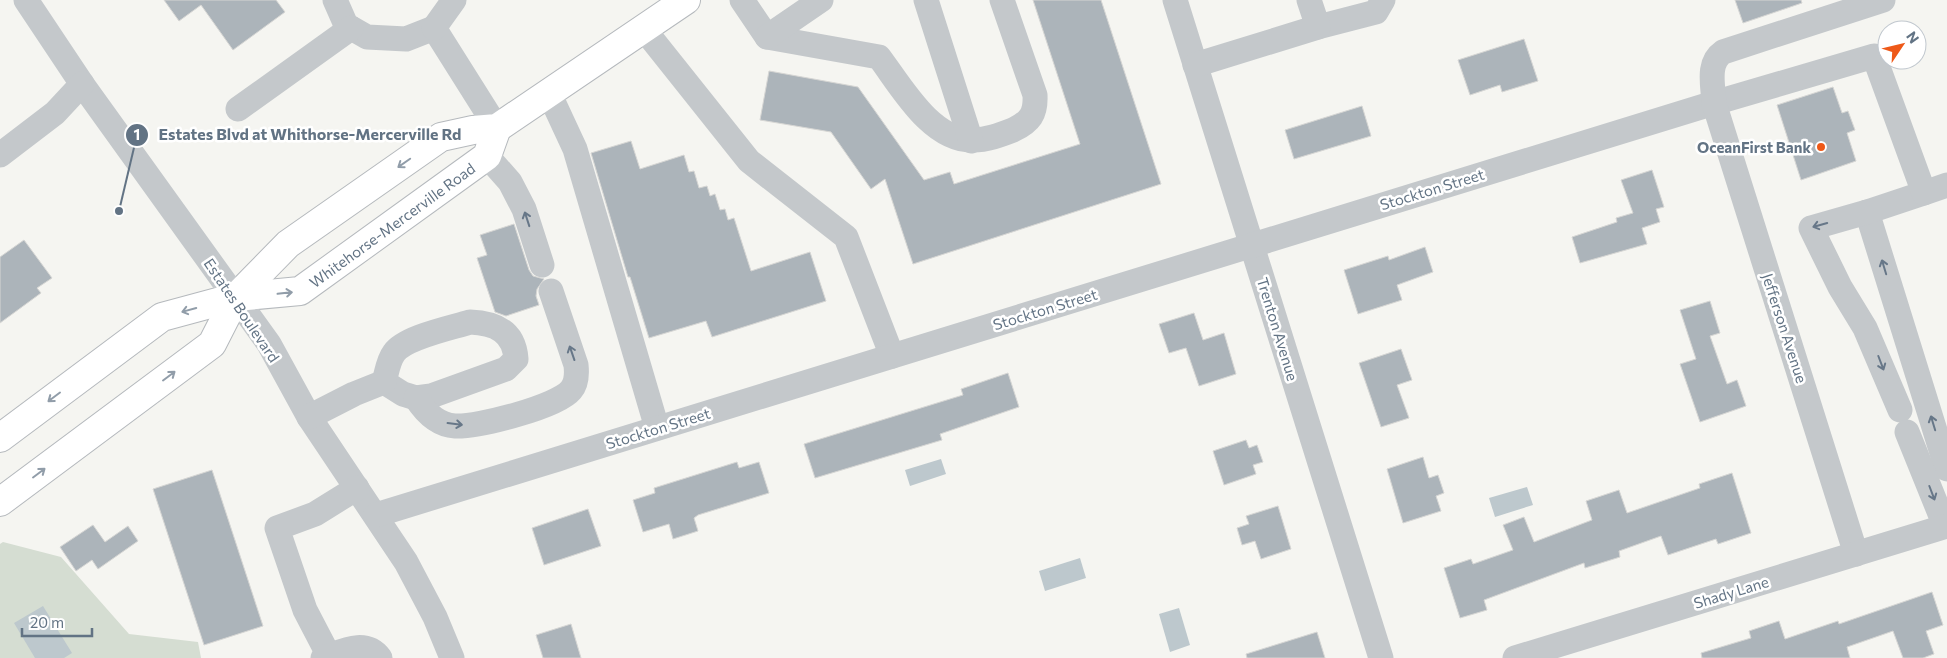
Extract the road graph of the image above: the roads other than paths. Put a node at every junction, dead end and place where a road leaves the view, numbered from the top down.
1 (26, 0) edge
2 (335, 0) edge
3 (454, 0) edge
4 (686, 0) edge
5 (742, 0) edge
6 (820, 0) edge
7 (926, 0) edge
8 (1002, 0) edge
9 (1175, 0) edge
10 (1310, 0) edge
11 (1383, 0) edge
12 (1882, 0) edge
13 (1318, 27) junction
14 (352, 28) junction
15 (434, 28) junction
16 (643, 28) junction
17 (767, 36) junction
18 (1195, 65) junction
19 (82, 84) junction
20 (548, 93) junction
21 (1714, 102) junction
22 (238, 109) dead end
23 (496, 128) junction
24 (971, 141) junction
25 (0, 155) edge
26 (487, 156) junction
27 (1947, 184) edge
28 (1924, 193) junction
29 (1867, 212) junction
30 (1252, 245) junction
31 (542, 265) dead end
32 (551, 291) dead end
33 (236, 297) junction
34 (892, 356) junction
35 (384, 382) junction
36 (416, 398) junction
37 (309, 417) junction
38 (658, 428) junction
39 (0, 438) edge
40 (1947, 469) edge
41 (358, 488) junction
42 (0, 502) edge
43 (376, 515) junction
44 (1946, 526) edge
45 (1856, 554) junction
46 (326, 657) edge
47 (380, 658) edge
48 (452, 658) edge
49 (1381, 658) edge
50 (1516, 658) edge

1 - 19 street, Estates Boulevard
2 - 14 street
3 - 15 street
4 - 16 main road
5 - 17 street
6 - 17 street
7 - 24 street
8 - 24 street
9 - 18 street, Trenton Avenue
10 - 13 street
11 - 13 street
12 - 21 street, Jefferson Avenue
13 - 18 street
14 - 15 street
14 - 22 street
15 - 23 street
16 - 20 main road
16 - 34 street
17 - 24 street
18 - 30 street, Trenton Avenue
19 - 25 street
19 - 33 street, Estates Boulevard
20 - 23 main road
20 - 38 street
21 - 28 street, Stockton Street
21 - 30 street, Stockton Street
21 - 45 street, Jefferson Avenue
23 - 26 main road, Whitehorse-Mercerville Road
23 -> 33 main road
31 -> 26 street
33 -> 26 main road, Whitehorse-Mercerville Road
27 - 28 street
28 - 29 street
40 -> 29 street
29 -> 44 street
30 - 34 street, Stockton Street
30 - 49 street, Trenton Avenue
36 -> 32 street
33 - 37 street, Estates Boulevard
33 -> 39 main road, Whitehorse-Mercerville Road
42 -> 33 main road
34 - 38 street, Stockton Street
35 - 36 street
35 - 36 street
35 - 37 street
37 - 41 street, Estates Boulevard
38 - 43 street, Stockton Street
41 - 43 street, Estates Boulevard
41 - 46 street
43 - 48 street, Estates Boulevard
44 - 45 street, Shady Lane
45 - 50 street, Shady Lane
46 - 47 street

